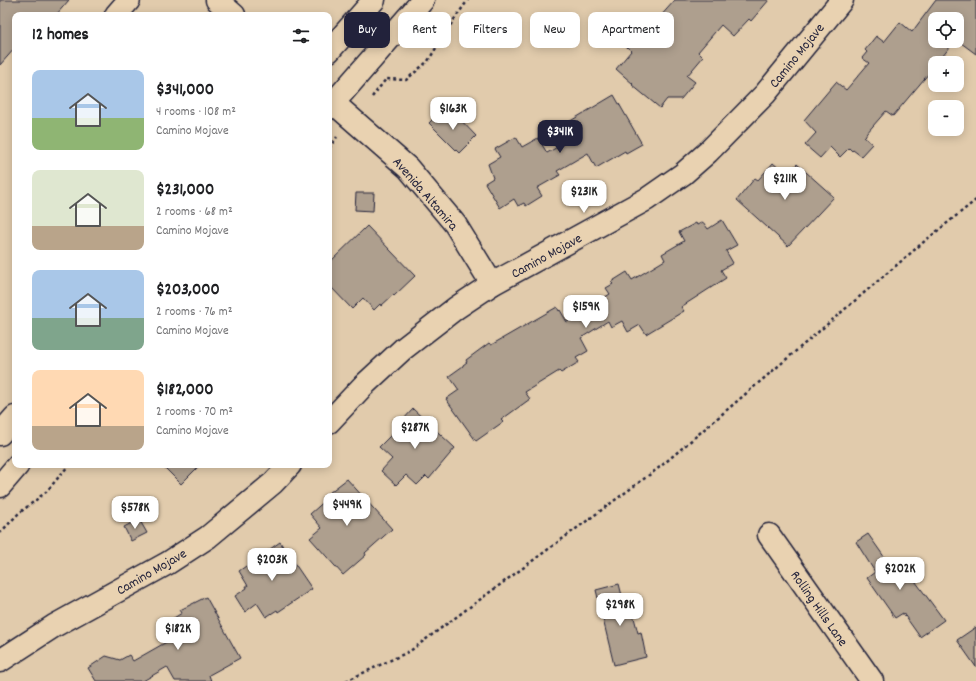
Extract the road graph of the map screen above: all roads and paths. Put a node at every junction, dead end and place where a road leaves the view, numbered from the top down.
1 (129, 0) edge
2 (217, 0) edge
3 (374, 0) edge
4 (423, 0) edge
5 (468, 0) edge
6 (842, 0) edge
7 (119, 12) edge
8 (231, 12) edge
9 (332, 48) edge
10 (372, 97) dead end
11 (332, 102) edge
12 (332, 104) edge
13 (337, 137) dead end
14 (332, 144) edge
15 (976, 200) edge
16 (492, 284) junction
17 (332, 419) edge
18 (12, 420) edge
19 (0, 434) edge
20 (15, 468) edge
21 (66, 468) edge
22 (287, 468) edge
23 (0, 486) edge
24 (0, 533) edge
25 (769, 536) dead end
26 (0, 661) edge
27 (346, 681) edge
28 (872, 681) edge

1 - 7 street
2 - 8 street
3 - 9 street
4 - 11 street
5 - 10 path
6 - 16 street, Camino Mojave
12 - 16 street, Avenida Altamira
13 - 14 path
15 - 27 path
16 - 17 street, Camino Mojave
18 - 19 street
20 - 23 street
21 - 24 path
22 - 26 street, Camino Mojave
25 - 28 street, Rolling Hills Lane

